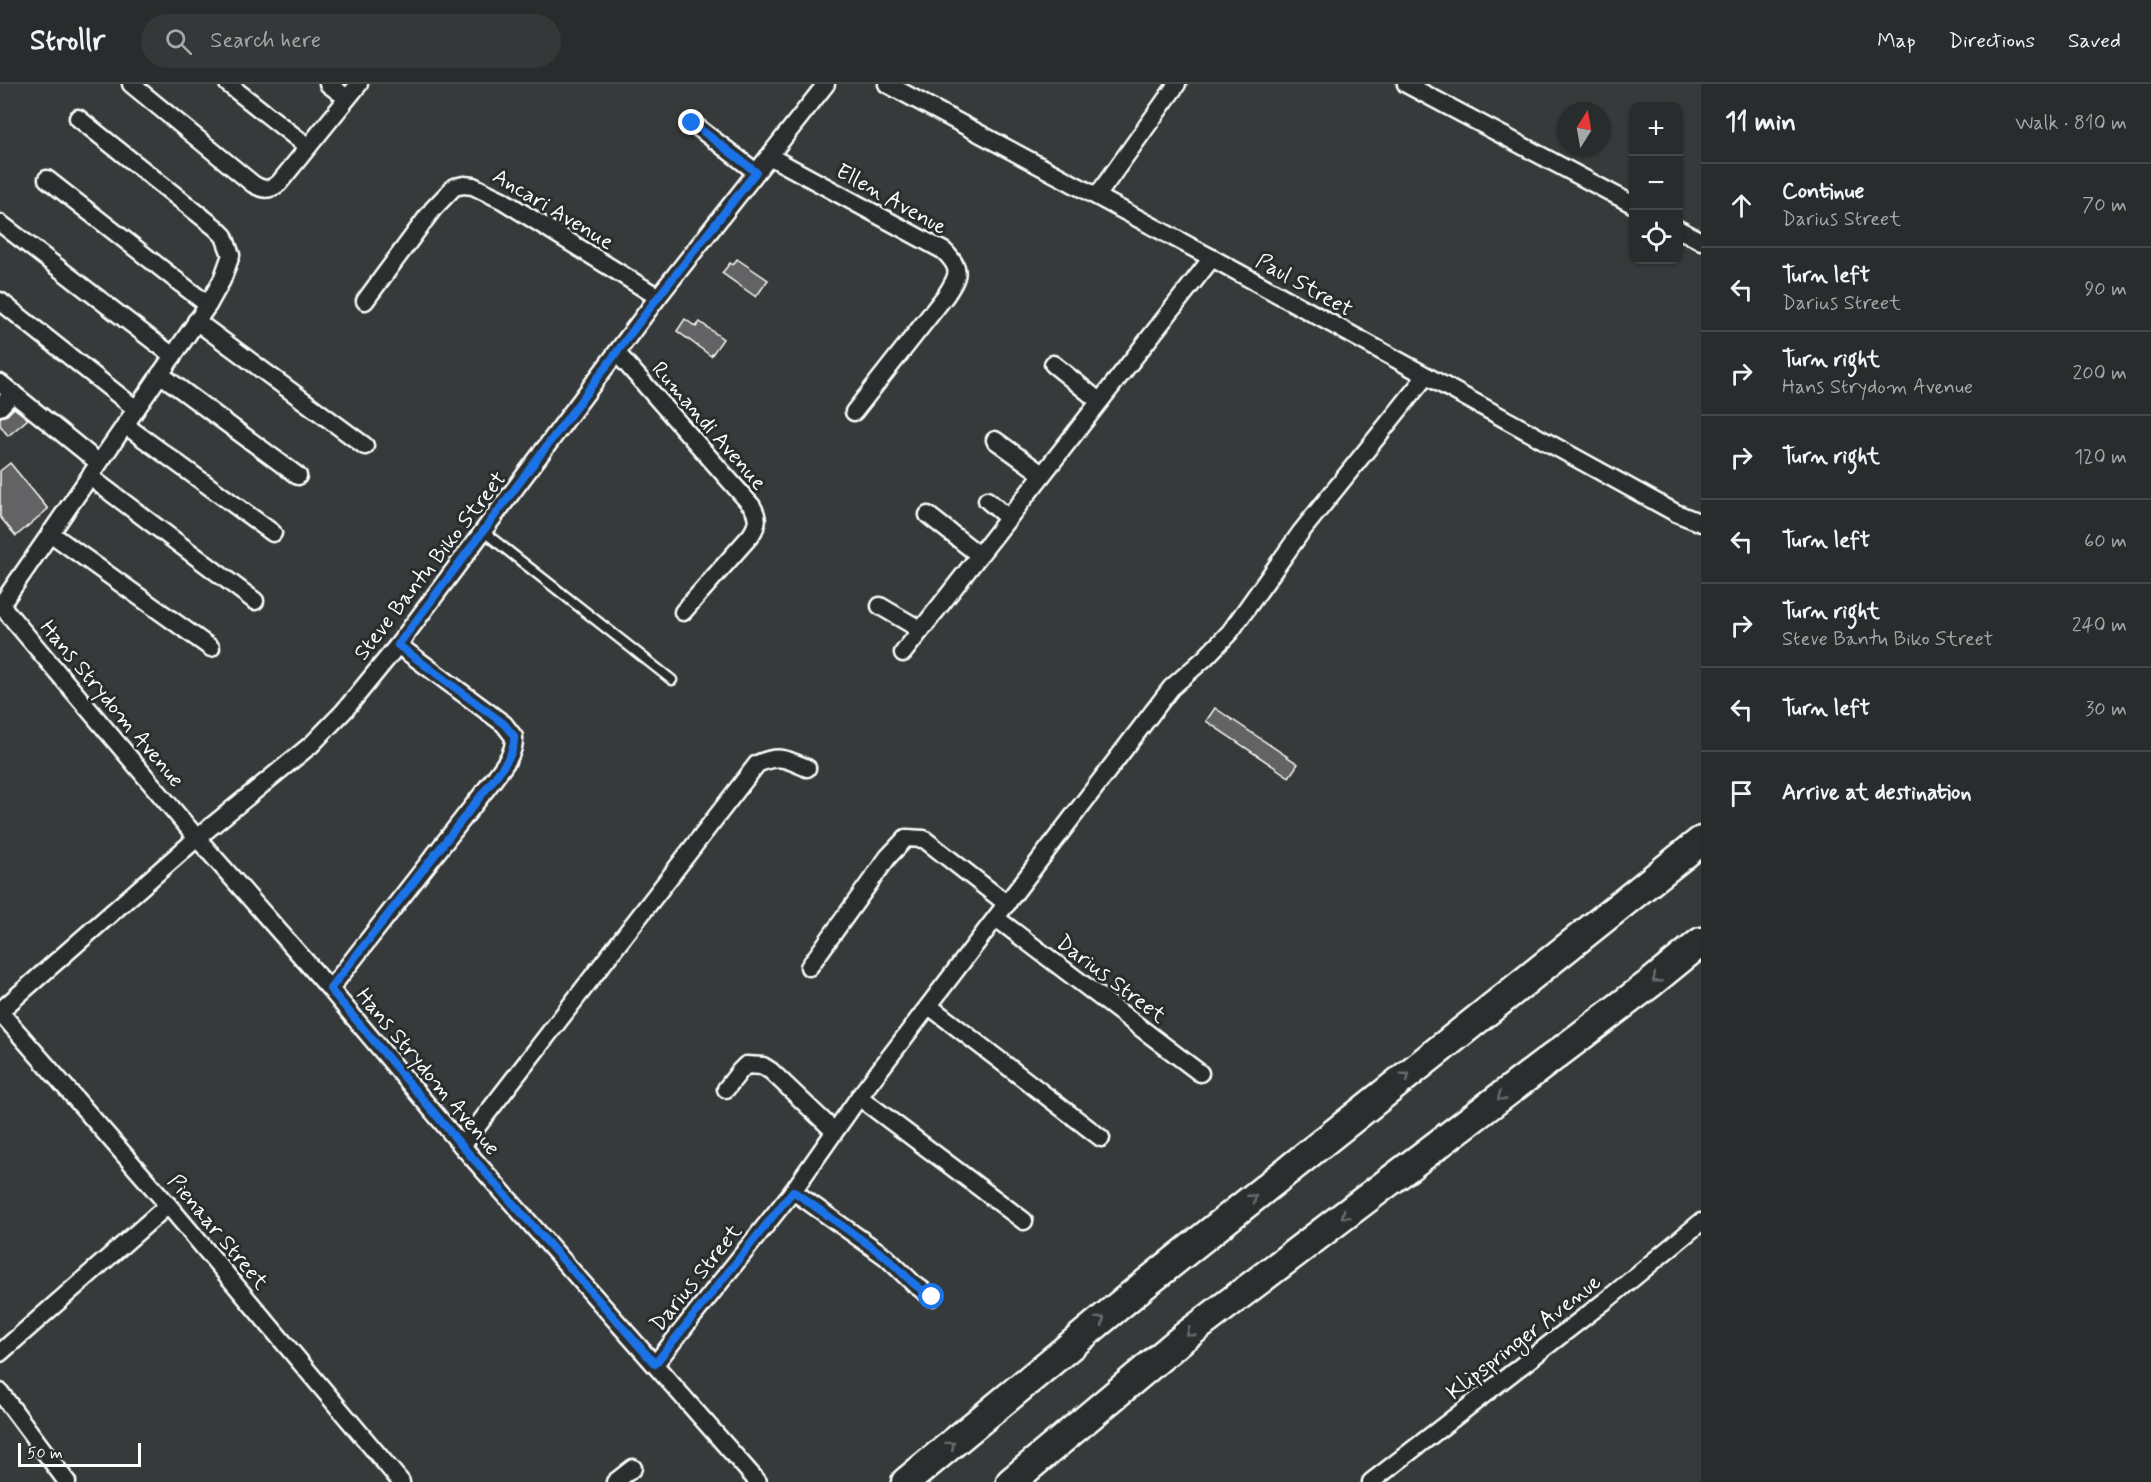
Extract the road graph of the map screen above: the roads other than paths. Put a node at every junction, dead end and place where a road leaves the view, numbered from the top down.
1 (132, 84) edge
2 (228, 84) edge
3 (328, 84) edge
4 (359, 84) edge
5 (826, 84) edge
6 (887, 84) edge
7 (1177, 84) edge
8 (1406, 84) edge
9 (347, 99) junction
10 (78, 118) dead end
11 (692, 123) dead end
12 (308, 147) junction
13 (769, 156) junction
14 (756, 172) junction
15 (47, 179) dead end
16 (1096, 196) junction
17 (1629, 202) edge
18 (0, 223) edge
19 (1683, 232) edge
20 (1701, 241) edge
21 (1212, 258) junction
22 (658, 297) junction
23 (0, 301) edge
24 (366, 301) dead end
25 (208, 305) junction
26 (196, 321) junction
27 (617, 353) junction
28 (173, 356) junction
29 (1053, 364) dead end
30 (160, 374) junction
31 (1426, 376) junction
32 (7, 388) edge
33 (1099, 401) junction
34 (0, 407) edge
35 (136, 409) junction
36 (854, 412) dead end
37 (125, 425) junction
38 (995, 440) dead end
39 (365, 446) dead end
40 (94, 470) junction
41 (1042, 474) junction
42 (298, 476) dead end
43 (987, 501) dead end
44 (928, 515) dead end
45 (1008, 518) junction
46 (1701, 523) edge
47 (483, 532) junction
48 (51, 533) junction
49 (273, 533) dead end
50 (979, 555) junction
51 (255, 601) dead end
52 (0, 605) edge
53 (880, 606) dead end
54 (683, 612) dead end
55 (921, 630) junction
56 (398, 645) junction
57 (211, 648) dead end
58 (903, 653) dead end
59 (672, 680) dead end
60 (807, 768) dead end
61 (197, 838) junction
62 (1701, 841) edge
63 (1007, 904) junction
64 (996, 918) junction
65 (1701, 942) edge
66 (808, 967) dead end
67 (330, 989) junction
68 (929, 1006) junction
69 (0, 1011) edge
70 (1200, 1073) dead end
71 (726, 1089) dead end
72 (859, 1097) junction
73 (834, 1131) junction
74 (1101, 1138) dead end
75 (462, 1146) junction
76 (793, 1191) junction
77 (168, 1205) junction
78 (1024, 1221) dead end
79 (1701, 1222) edge
80 (932, 1297) dead end
81 (0, 1353) edge
82 (655, 1364) junction
83 (0, 1392) edge
84 (633, 1468) dead end
85 (67, 1482) edge
86 (401, 1482) edge
87 (615, 1482) edge
88 (758, 1482) edge
89 (906, 1482) edge
90 (1011, 1482) edge
91 (1371, 1482) edge

1 - 12 street
2 - 12 street
3 - 9 street
4 - 9 street
5 - 13 street, Steve Bantu Biko Street
6 - 16 street, Paul Street
7 - 16 street
8 - 17 street
9 - 12 street
10 - 25 street
11 - 14 street
13 - 14 street, Steve Bantu Biko Street
13 - 36 street, Ellen Avenue
14 - 22 street, Steve Bantu Biko Street
15 - 25 street
16 - 21 street, Paul Street
18 - 28 street
19 - 20 street
21 - 31 street, Paul Street
21 - 33 street
22 - 24 street, Ancari Avenue
22 - 27 street, Steve Bantu Biko Street
23 - 35 street
25 - 26 street
26 - 28 street
26 - 39 street
27 - 47 street, Steve Bantu Biko Street
27 - 54 street, Rumandi Avenue
28 - 30 street
29 - 33 street
30 - 35 street
30 - 42 street
31 - 46 street, Paul Street
31 - 63 street, Darius Street
32 - 34 street
32 - 40 street
33 - 41 street
35 - 37 street
37 - 40 street
37 - 49 street
38 - 41 street
40 - 48 street
40 - 51 street
41 - 45 street
43 - 45 street
44 - 50 street
45 - 50 street
47 - 56 street, Steve Bantu Biko Street
47 - 59 lane
48 - 52 street
48 - 57 street
50 - 55 street
52 - 61 street, Hans Strydom Avenue
53 - 55 street
55 - 58 street
56 - 61 street, Steve Bantu Biko Street
56 - 67 street
60 - 75 street
61 - 67 street, Hans Strydom Avenue
61 - 69 street, Steve Bantu Biko Street
89 -> 62 highway
63 - 64 street, Darius Street
63 - 66 street
64 - 68 street, Darius Street
64 - 70 street, Darius Street
65 -> 90 highway
67 - 75 street, Hans Strydom Avenue
68 - 72 street, Darius Street
68 - 74 street
69 - 77 street, Pienaar Street
71 - 73 street
72 - 73 street, Darius Street
72 - 78 street
73 - 76 street, Darius Street
75 - 82 street, Hans Strydom Avenue
76 - 80 street
76 - 82 street, Darius Street
77 - 81 street
77 - 86 street, Pienaar Street
79 - 91 street, Klipspringer Avenue
82 - 88 street, Hans Strydom Avenue
83 - 85 street
84 - 87 street

